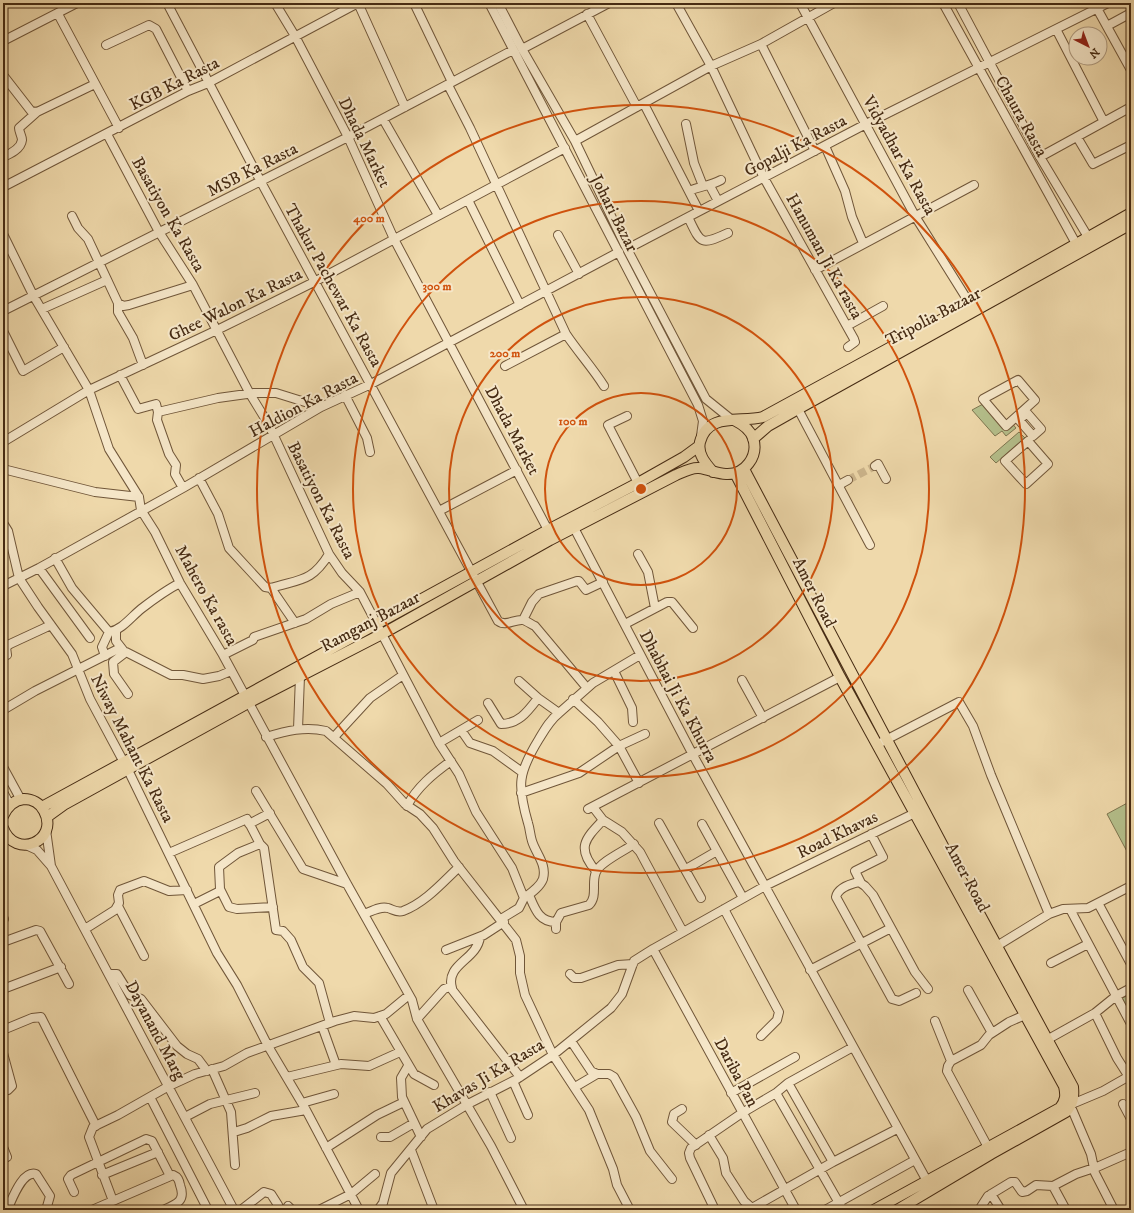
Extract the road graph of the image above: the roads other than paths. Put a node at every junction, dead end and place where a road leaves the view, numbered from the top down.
1 (77, 3) edge
2 (167, 3) edge
3 (275, 3) edge
4 (358, 3) edge
5 (414, 3) edge
6 (489, 3) edge
7 (498, 3) edge
8 (609, 3) edge
9 (676, 3) edge
10 (800, 3) edge
11 (834, 3) edge
12 (943, 3) edge
13 (958, 3) edge
14 (1108, 3) edge
15 (1096, 6) edge
16 (1131, 13) edge
17 (58, 14) junction
18 (587, 14) junction
19 (808, 17) junction
20 (1107, 26) joint
21 (1108, 28) edge
22 (1056, 29) junction
23 (295, 36) junction
24 (3, 41) edge
25 (761, 44) junction
26 (106, 46) dead end
27 (517, 49) junction
28 (990, 63) junction
29 (711, 66) junction
30 (978, 69) junction
31 (1131, 70) edge
32 (3, 75) edge
33 (208, 83) junction
34 (95, 84) junction
35 (450, 84) junction
36 (188, 91) junction
37 (641, 106) junction
38 (405, 107) junction
39 (1131, 107) edge
40 (37, 112) junction
41 (383, 119) junction
42 (1104, 122) junction
43 (686, 124) dead end
44 (866, 124) junction
45 (119, 128) junction
46 (108, 134) junction
47 (348, 137) junction
48 (1077, 137) junction
49 (575, 141) junction
50 (1131, 145) edge
51 (825, 146) junction
52 (565, 148) junction
53 (815, 151) junction
54 (3, 157) edge
55 (1040, 157) junction
56 (764, 178) junction
57 (721, 180) dead end
58 (261, 182) junction
59 (496, 184) junction
60 (974, 185) dead end
61 (707, 186) junction
62 (3, 187) edge
63 (689, 191) junction
64 (468, 200) junction
65 (718, 201) junction
66 (699, 211) junction
67 (1131, 213) edge
68 (438, 215) junction
69 (72, 216) dead end
70 (915, 216) junction
71 (688, 217) junction
72 (1131, 224) edge
73 (159, 232) junction
74 (728, 233) dead end
75 (3, 234) edge
76 (558, 235) dead end
77 (394, 238) junction
78 (1090, 241) junction
79 (863, 243) junction
80 (1078, 248) junction
81 (627, 249) junction
82 (618, 252) junction
83 (99, 263) junction
84 (815, 270) junction
85 (579, 274) junction
86 (107, 280) junction
87 (314, 282) junction
88 (193, 285) junction
89 (547, 291) junction
90 (33, 295) junction
91 (118, 303) junction
92 (520, 305) junction
93 (883, 306) dead end
94 (972, 308) junction
95 (42, 309) junction
96 (3, 311) edge
97 (847, 326) junction
98 (217, 330) junction
99 (3, 331) edge
100 (566, 334) junction
101 (449, 343) junction
102 (64, 347) junction
103 (848, 347) dead end
104 (143, 365) junction
105 (505, 366) dead end
106 (120, 376) junction
107 (371, 384) junction
108 (604, 386) dead end
109 (89, 390) junction
110 (250, 394) junction
111 (345, 395) junction
112 (1035, 400) joint
113 (321, 407) junction
114 (798, 409) junction
115 (158, 412) junction
116 (626, 416) dead end
117 (733, 420) junction
118 (273, 436) junction
119 (4, 439) edge
120 (753, 439) junction
121 (700, 443) junction
122 (370, 452) dead end
123 (1048, 464) joint
124 (876, 466) dead end
125 (3, 470) edge
126 (517, 470) junction
127 (739, 471) junction
128 (713, 472) junction
129 (199, 478) junction
130 (886, 479) dead end
131 (848, 480) tunnel mouth
132 (638, 483) junction
133 (839, 485) junction
134 (183, 488) junction
135 (138, 498) junction
136 (141, 510) junction
137 (439, 511) junction
138 (3, 523) edge
139 (572, 523) junction
140 (548, 530) junction
141 (870, 545) dead end
142 (329, 554) junction
143 (638, 554) dead end
144 (55, 558) junction
145 (38, 568) junction
146 (474, 577) junction
147 (19, 578) junction
148 (603, 582) junction
149 (180, 583) junction
150 (3, 586) edge
151 (271, 588) junction
152 (360, 592) junction
153 (655, 608) junction
154 (523, 620) junction
155 (295, 623) junction
156 (624, 624) junction
157 (51, 625) junction
158 (693, 628) dead end
159 (379, 629) junction
160 (112, 631) junction
161 (90, 638) dead end
162 (123, 650) junction
163 (7, 655) dead end
164 (223, 655) junction
165 (640, 655) junction
166 (105, 656) junction
167 (78, 670) junction
168 (230, 671) junction
169 (614, 671) junction
170 (403, 675) junction
171 (300, 676) junction
172 (840, 677) junction
173 (742, 680) dead end
174 (519, 681) dead end
175 (586, 688) junction
176 (128, 694) dead end
177 (538, 698) junction
178 (573, 699) junction
179 (246, 700) junction
180 (488, 703) dead end
181 (3, 710) edge
182 (559, 713) junction
183 (763, 718) junction
184 (478, 720) dead end
185 (634, 722) dead end
186 (298, 729) junction
187 (461, 730) junction
188 (645, 734) dead end
189 (266, 736) junction
190 (335, 736) junction
191 (883, 742) junction
192 (439, 743) junction
193 (619, 746) junction
194 (693, 755) junction
195 (451, 761) junction
196 (126, 766) junction
197 (3, 767) edge
198 (522, 772) junction
199 (639, 783) junction
200 (256, 791) dead end
201 (3, 792) edge
202 (521, 793) junction
203 (21, 800) junction
204 (10, 805) junction
205 (407, 806) junction
206 (42, 807) junction
207 (919, 811) junction
208 (270, 813) junction
209 (3, 816) edge
210 (47, 817) junction
211 (603, 820) junction
212 (659, 823) dead end
213 (249, 824) junction
214 (702, 824) dead end
215 (3, 828) edge
216 (46, 830) junction
217 (871, 834) junction
218 (14, 842) junction
219 (260, 844) junction
220 (634, 844) junction
221 (26, 845) junction
222 (3, 846) edge
223 (717, 851) junction
224 (169, 853) junction
225 (51, 866) junction
226 (459, 867) junction
227 (686, 869) junction
228 (596, 871) junction
229 (861, 883) junction
230 (347, 884) junction
231 (764, 886) junction
232 (1131, 886) edge
233 (187, 890) junction
234 (220, 891) junction
235 (526, 897) junction
236 (701, 898) dead end
237 (743, 898) junction
238 (194, 904) junction
239 (1098, 904) junction
240 (118, 906) junction
241 (273, 907) junction
242 (724, 909) junction
243 (1070, 909) junction
244 (364, 914) junction
245 (1049, 914) junction
246 (503, 921) junction
247 (891, 928) junction
248 (85, 929) junction
249 (683, 932) junction
250 (480, 937) junction
251 (3, 942) edge
252 (860, 943) junction
253 (1088, 944) junction
254 (653, 948) junction
255 (993, 948) junction
256 (446, 950) dead end
257 (144, 956) dead end
258 (1051, 963) dead end
259 (633, 964) junction
260 (1131, 964) edge
261 (61, 967) junction
262 (810, 970) junction
263 (109, 974) junction
264 (570, 974) dead end
265 (69, 984) dead end
266 (452, 988) junction
267 (1131, 988) edge
268 (3, 989) edge
269 (928, 989) dead end
270 (968, 990) dead end
271 (916, 993) dead end
272 (409, 995) junction
273 (1116, 996) junction
274 (1095, 1013) junction
275 (1025, 1015) junction
276 (380, 1016) junction
277 (417, 1019) junction
278 (935, 1021) dead end
279 (330, 1023) junction
280 (1131, 1024) edge
281 (322, 1026) junction
282 (3, 1030) edge
283 (992, 1033) junction
284 (761, 1036) dead end
285 (571, 1041) junction
286 (1044, 1041) junction
287 (268, 1046) junction
288 (852, 1047) junction
289 (400, 1052) junction
290 (3, 1053) edge
291 (552, 1056) junction
292 (795, 1057) dead end
293 (951, 1061) junction
294 (336, 1065) junction
295 (408, 1066) junction
296 (209, 1070) junction
297 (597, 1074) junction
298 (287, 1077) junction
299 (1130, 1077) edge
300 (516, 1079) junction
301 (788, 1083) junction
302 (434, 1085) dead end
303 (169, 1086) junction
304 (575, 1087) junction
305 (3, 1091) edge
306 (490, 1092) junction
307 (255, 1093) dead end
308 (731, 1093) junction
309 (776, 1093) junction
310 (334, 1094) dead end
311 (150, 1097) junction
312 (226, 1100) junction
313 (404, 1102) junction
314 (468, 1104) junction
315 (1123, 1104) dead end
316 (1071, 1105) junction
317 (304, 1107) junction
318 (682, 1108) dead end
319 (742, 1113) junction
320 (528, 1115) dead end
321 (185, 1117) junction
322 (1131, 1119) edge
323 (414, 1123) junction
324 (96, 1126) junction
325 (897, 1129) junction
326 (234, 1132) junction
327 (709, 1135) junction
328 (381, 1137) dead end
329 (421, 1137) junction
330 (511, 1138) dead end
331 (696, 1145) junction
332 (3, 1147) edge
333 (326, 1148) junction
334 (411, 1150) junction
335 (990, 1150) junction
336 (158, 1152) junction
337 (1131, 1152) edge
338 (7, 1157) dead end
339 (915, 1160) junction
340 (98, 1162) junction
341 (833, 1162) junction
342 (234, 1165) dead end
343 (820, 1169) junction
344 (1094, 1169) junction
345 (375, 1174) dead end
346 (102, 1175) junction
347 (170, 1176) junction
348 (672, 1179) dead end
349 (927, 1181) junction
350 (1053, 1186) junction
351 (784, 1189) junction
352 (74, 1192) dead end
353 (351, 1194) junction
354 (991, 1194) junction
355 (895, 1198) junction
356 (113, 1200) junction
357 (839, 1202) junction
358 (278, 1205) dead end
359 (899, 1209) edge
360 (8, 1210) edge
361 (46, 1210) edge
362 (92, 1210) edge
363 (163, 1210) edge
364 (208, 1210) edge
365 (234, 1210) edge
366 (241, 1210) edge
367 (320, 1210) edge
368 (359, 1210) edge
369 (378, 1210) edge
370 (434, 1210) edge
371 (524, 1210) edge
372 (630, 1210) edge
373 (715, 1210) edge
374 (796, 1210) edge
375 (825, 1210) edge
376 (843, 1210) edge
377 (874, 1210) edge
378 (979, 1210) edge
379 (1001, 1210) edge
380 (1066, 1210) edge
381 (1114, 1210) edge

1 - 17 street
2 - 33 street, Thakur Pachewar Ka Rasta
3 - 23 street, Dhada Market
4 - 23 street, KGB Ka Rasta
4 - 38 street
5 - 35 street
6 - 27 street, Johari Bazar
7 - 27 street, Johari Bazar
8 - 18 street, MSB Ka Rasta
9 - 29 street, Hanuman Ji Ka rasta
10 - 19 street, Vidyadhar Ka Rasta
11 - 19 street
12 - 30 street, Chaura Rasta
13 - 28 street, Chaura Rasta
14 - 15 street, Gopalji Ka Rasta
15 - 20 street
15 - 22 street, Gopalji Ka Rasta
16 - 20 street
17 - 24 street
17 - 34 street
18 - 27 street, MSB Ka Rasta
18 - 37 street
19 - 25 street
19 - 44 street, Vidyadhar Ka Rasta
21 - 31 street
22 - 28 street, Gopalji Ka Rasta
22 - 42 street
23 - 33 street, KGB Ka Rasta
23 - 47 street, Dhada Market
25 - 29 street
25 - 53 street
26 - 36 street
27 - 35 street, MSB Ka Rasta
27 - 49 street, Johari Bazar
27 - 52 street, Johari Bazar
28 - 30 street, Gopalji Ka Rasta
28 - 55 street, Chaura Rasta
29 - 37 street
29 - 56 street, Hanuman Ji Ka rasta
30 - 44 street, Gopalji Ka Rasta
30 - 80 street, Chaura Rasta
32 - 40 street
33 - 36 street, KGB Ka Rasta
33 - 58 street, Thakur Pachewar Ka Rasta
34 - 40 street
34 - 45 street
35 - 38 street, MSB Ka Rasta
35 - 59 street
36 - 45 street, KGB Ka Rasta
37 - 49 street
37 - 63 street
38 - 41 street, MSB Ka Rasta
39 - 42 street
40 - 54 street
41 - 47 street, MSB Ka Rasta
41 - 68 street
42 - 48 street
43 - 61 street
44 - 51 street, Gopalji Ka Rasta
44 - 70 street, Vidyadhar Ka Rasta
45 - 46 street, KGB Ka Rasta
46 - 62 street, KGB Ka Rasta
46 - 73 street, Basatiyon Ka Rasta
47 - 58 street, MSB Ka Rasta
47 - 77 street, Dhada Market
48 - 50 street
48 - 55 street
49 - 81 street, Johari Bazar
51 - 53 street, Gopalji Ka Rasta
51 - 79 street
52 - 59 street, Ghee Walon Ka Rasta
52 - 82 street, Johari Bazar
53 - 56 street, Gopalji Ka Rasta
55 - 78 street, Chaura Rasta
56 - 65 street, Gopalji Ka Rasta
56 - 84 street, Hanuman Ji Ka rasta
57 - 61 street
58 - 73 street, MSB Ka Rasta
58 - 87 street, Thakur Pachewar Ka Rasta
59 - 64 street, Ghee Walon Ka Rasta
59 - 89 street
60 - 70 street
61 - 63 street
61 - 65 street
63 - 66 street
64 - 68 street, Ghee Walon Ka Rasta
64 - 92 street
65 - 66 street, Gopalji Ka Rasta
66 - 71 street, Gopalji Ka Rasta
67 - 78 main road, Tripolia Bazaar
68 - 77 street, Ghee Walon Ka Rasta
69 - 83 street
70 - 79 street
70 - 94 street, Vidyadhar Ka Rasta
71 - 74 street
71 - 81 street, Gopalji Ka Rasta
72 - 78 main road, Tripolia Bazaar
73 - 83 street, MSB Ka Rasta
73 - 88 street, Basatiyon Ka Rasta
75 - 90 street, Mahero Ka rasta
76 - 85 street
77 - 87 street, Ghee Walon Ka Rasta
77 - 101 street, Dhada Market
78 - 80 main road, Tripolia Bazaar
79 - 84 street
80 - 94 main road, Tripolia Bazaar
81 - 117 street, Johari Bazar
82 - 85 street, Haldion Ka Rasta
82 - 121 street, Johari Bazar
83 - 86 street
83 - 90 street, MSB Ka Rasta
84 - 97 street, Hanuman Ji Ka rasta
85 - 89 street, Haldion Ka Rasta
86 - 91 street
86 - 95 street
87 - 98 street, Ghee Walon Ka Rasta
87 - 107 street, Thakur Pachewar Ka Rasta
88 - 91 street
88 - 98 street, Basatiyon Ka Rasta
89 - 92 street, Haldion Ka Rasta
89 - 100 street
90 - 95 street, Mahero Ka rasta
90 - 96 street, MSB Ka Rasta
91 - 104 street
92 - 101 street, Haldion Ka Rasta
93 - 97 street
94 - 114 main road, Tripolia Bazaar
94 - 117 main road, Tripolia Bazaar
95 - 102 street, Mahero Ka rasta
97 - 103 street, Hanuman Ji Ka rasta
98 - 104 street, Ghee Walon Ka Rasta
98 - 110 street, Basatiyon Ka Rasta
99 - 102 street
100 - 105 street
100 - 108 street
101 - 107 street, Haldion Ka Rasta
101 - 126 street, Dhada Market
102 - 109 street, Mahero Ka rasta
104 - 106 street, Ghee Walon Ka Rasta
106 - 109 street, Ghee Walon Ka Rasta
106 - 115 street
107 - 111 street, Haldion Ka Rasta
107 - 137 street, Thakur Pachewar Ka Rasta
109 - 119 street, Ghee Walon Ka Rasta
109 - 135 street, Mahero Ka rasta
110 - 113 street
110 - 115 street
110 - 118 street, Basatiyon Ka Rasta
111 - 113 street, Haldion Ka Rasta
111 - 122 street
112 - 112 street
113 - 118 street, Haldion Ka Rasta
114 - 120 main road, Tripolia Bazaar
114 - 133 street
115 - 134 street
116 - 132 street
117 - 120 main road
117 - 121 main road
118 - 129 street, Haldion Ka Rasta
118 - 142 street, Basatiyon Ka Rasta
120 - 127 main road
121 - 128 main road
121 - 132 main road, Ramganj Bazaar
123 - 123 street
124 - 130 street
125 - 135 street
126 - 137 street
126 - 140 street, Dhada Market
127 - 128 main road
127 - 172 main road, Amer Road
127 - 191 main road, Amer Road
128 - 139 main road, Ramganj Bazaar
129 - 134 street, Haldion Ka Rasta
129 - 151 street
131 - 133 street
132 - 139 main road, Ramganj Bazaar
133 - 141 street
134 - 136 street, Haldion Ka Rasta
135 - 136 street, Mahero Ka rasta
136 - 144 street, Haldion Ka Rasta
136 - 149 street, Mahero Ka rasta
137 - 146 street, Thakur Pachewar Ka Rasta
138 - 147 street
139 - 140 main road, Ramganj Bazaar
139 - 146 main road, Ramganj Bazaar
139 - 148 street, Dhabhai Ji Ka Khurra
140 - 146 main road, Ramganj Bazaar
142 - 151 street
142 - 152 street, Basatiyon Ka Rasta
143 - 153 street
144 - 145 street, Haldion Ka Rasta
144 - 160 street
145 - 147 street, Haldion Ka Rasta
145 - 161 street
146 - 154 street, Thakur Pachewar Ka Rasta
146 - 159 main road, Ramganj Bazaar
147 - 150 street, Haldion Ka Rasta
147 - 157 street, Niway Mahant Ka Rasta
148 - 154 street
148 - 156 street, Dhabhai Ji Ka Khurra
149 - 160 street
149 - 164 street, Mahero Ka rasta
151 - 155 street
152 - 155 street
152 - 159 street, Basatiyon Ka Rasta
153 - 156 street
153 - 158 street
154 - 175 street
155 - 164 street
156 - 165 street, Dhabhai Ji Ka Khurra
157 - 163 street
157 - 167 street, Niway Mahant Ka Rasta
159 - 170 street, Basatiyon Ka Rasta
159 - 171 main road, Ramganj Bazaar
159 - 179 main road, Ramganj Bazaar
160 - 162 street
160 - 166 street
162 - 166 street
162 - 168 street
162 - 176 street
164 - 168 street, Mahero Ka rasta
165 - 169 street
165 - 194 street, Dhabhai Ji Ka Khurra
166 - 167 street
167 - 181 street
167 - 196 street, Niway Mahant Ka Rasta
168 - 179 street, Mahero Ka rasta
169 - 175 street
169 - 185 street
170 - 190 street
170 - 192 street, Basatiyon Ka Rasta
171 - 179 main road, Ramganj Bazaar
171 - 186 street
172 - 183 street
172 - 191 main road, Amer Road
173 - 183 street
174 - 177 street
175 - 178 street
177 - 180 street
177 - 182 street
178 - 182 street
178 - 193 street
179 - 189 street, Mahero Ka rasta
179 - 196 main road, Ramganj Bazaar
182 - 198 street
183 - 194 street
184 - 187 street
186 - 189 street
186 - 190 street
187 - 192 street
187 - 198 street
188 - 193 street
189 - 230 street, Mahero Ka rasta
190 - 205 street
191 - 207 main road, Amer Road
191 - 245 street
192 - 195 street, Basatiyon Ka Rasta
193 - 199 street
193 - 202 street
194 - 199 street
194 - 231 street, Dhabhai Ji Ka Khurra
195 - 205 street
195 - 235 street, Basatiyon Ka Rasta
196 - 206 main road, Ramganj Bazaar
196 - 210 main road, Ramganj Bazaar
196 - 224 street, Niway Mahant Ka Rasta
197 - 203 street
198 - 202 street
199 - 211 street
200 - 208 street
201 - 204 street
202 - 235 street
203 - 204 main road
203 - 206 main road
204 - 209 main road
205 - 226 street
206 - 210 main road
207 - 217 street, Road Khavas
207 - 255 main road, Amer Road
208 - 213 street
208 - 230 street
210 - 216 main road
211 - 220 street
211 - 228 street
212 - 227 street
213 - 219 street
213 - 224 street
214 - 223 street
215 - 218 main road
216 - 221 main road
216 - 225 street
217 - 229 street
217 - 231 street, Road Khavas
218 - 221 main road
218 - 222 main road
219 - 234 street
219 - 241 street
220 - 228 street
220 - 249 street
221 - 225 street
223 - 227 street
223 - 237 street
224 - 233 street, Niway Mahant Ka Rasta
225 - 248 street, Dayanand Marg
226 - 244 street
226 - 246 street
227 - 236 street
228 - 235 street, Basatiyon Ka Rasta
229 - 247 street
229 - 252 street
230 - 244 street, Mahero Ka rasta
231 - 237 street, Khavas Ji Ka Rasta
231 - 262 street, Dhabhai Ji Ka Khurra
232 - 239 street
233 - 238 street, Niway Mahant Ka Rasta
233 - 240 street
234 - 238 street
234 - 241 street
235 - 246 street
237 - 242 street, Khavas Ji Ka Rasta
238 - 287 street, Niway Mahant Ka Rasta
239 - 243 street
239 - 260 street
240 - 248 street
240 - 257 street
241 - 279 street
242 - 249 street, Khavas Ji Ka Rasta
242 - 284 street
243 - 245 street
243 - 253 street
244 - 272 street, Mahero Ka rasta
245 - 255 street
246 - 250 street
246 - 291 street
247 - 252 street
247 - 269 street
248 - 263 street, Dayanand Marg
249 - 254 street, Khavas Ji Ka Rasta
250 - 256 street
250 - 266 street
251 - 261 street
252 - 262 street
252 - 271 street
253 - 258 street
253 - 273 street
254 - 259 street, Khavas Ji Ka Rasta
254 - 308 street, Dariba Pan
255 - 275 main road, Amer Road
255 - 286 main road, Amer Road
259 - 264 street
259 - 285 street, Khavas Ji Ka Rasta
261 - 265 street
261 - 268 street
262 - 288 street, Dhabhai Ji Ka Khurra
263 - 296 street
263 - 303 street, Dayanand Marg
266 - 277 street
266 - 300 street
267 - 273 street
270 - 283 street
272 - 276 street
272 - 277 street, Mahero Ka rasta
273 - 274 street
273 - 280 street
274 - 286 street
274 - 299 street
275 - 283 street
275 - 286 main road, Amer Road
276 - 279 street
276 - 289 street
277 - 314 street, Mahero Ka rasta
278 - 293 street
279 - 281 street
281 - 287 street
281 - 294 street
282 - 324 street
283 - 293 street
285 - 291 street, Khavas Ji Ka Rasta
285 - 297 street
286 - 316 main road, Amer Road
286 - 335 main road, Amer Road
287 - 296 street
287 - 298 street, Niway Mahant Ka Rasta
288 - 301 street
288 - 325 street, Dhabhai Ji Ka Khurra
289 - 294 street
289 - 295 street
290 - 305 street
291 - 300 street, Khavas Ji Ka Rasta
291 - 304 street
292 - 308 street
293 - 335 street
294 - 298 street
295 - 302 street
295 - 313 street
296 - 303 street
296 - 312 street
297 - 304 street
297 - 348 street
298 - 317 street, Niway Mahant Ka Rasta
299 - 316 street
300 - 306 street, Khavas Ji Ka Rasta
300 - 320 street
301 - 309 street
301 - 341 street
303 - 311 street
303 - 321 street, Dayanand Marg
304 - 372 street
306 - 314 street, Khavas Ji Ka Rasta
306 - 330 street
307 - 312 street
308 - 319 street, Dariba Pan
309 - 319 street
309 - 343 street
310 - 317 street
311 - 324 street
311 - 364 street
312 - 321 street
312 - 326 street
313 - 323 street
313 - 333 street
314 - 329 street, Khavas Ji Ka Rasta
314 - 371 street, Mahero Ka rasta
315 - 322 street
316 - 335 main road, Amer Road
316 - 344 street
317 - 326 street
317 - 333 street, Niway Mahant Ka Rasta
318 - 331 street
319 - 327 street
319 - 351 street, Dariba Pan
321 - 365 street, Dayanand Marg
323 - 328 street
323 - 329 street
324 - 340 street
325 - 339 street, Dhabhai Ji Ka Khurra
325 - 341 street
326 - 342 street
327 - 331 street
327 - 351 street
329 - 334 street, Khavas Ji Ka Rasta
331 - 373 street
332 - 338 street
333 - 353 street, Niway Mahant Ka Rasta
334 - 369 street, Khavas Ji Ka Rasta
334 - 370 street
335 - 349 main road, Amer Road
335 - 359 main road, Amer Road
336 - 340 street
336 - 346 street
336 - 347 street
337 - 344 street
339 - 349 street, Dhabhai Ji Ka Khurra
339 - 357 street
340 - 346 street
340 - 352 street
341 - 343 street
343 - 351 street
343 - 357 street
344 - 350 street
344 - 381 street
345 - 353 street
346 - 356 street
347 - 356 street
347 - 363 street
349 - 355 main road, Amer Road
350 - 354 street
350 - 380 street
351 - 374 street, Dariba Pan
353 - 367 street
353 - 368 street, Niway Mahant Ka Rasta
354 - 378 street
354 - 379 street
355 - 359 main road
355 - 377 main road, Amer Road
356 - 362 street
357 - 375 street
357 - 376 street
358 - 366 street
360 - 361 street

